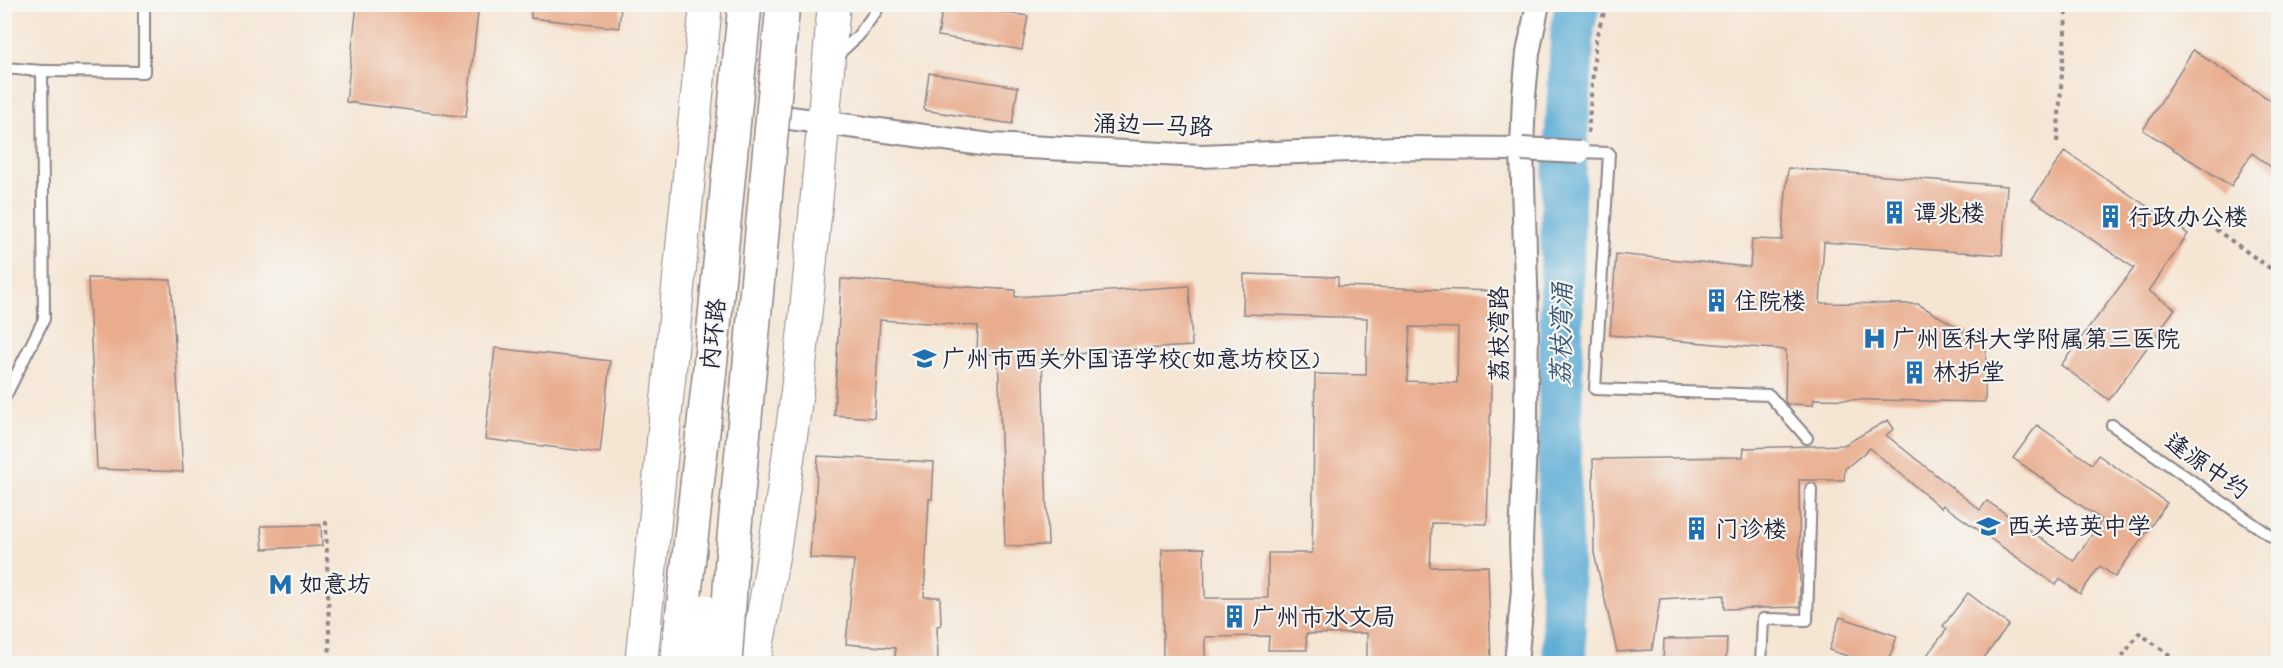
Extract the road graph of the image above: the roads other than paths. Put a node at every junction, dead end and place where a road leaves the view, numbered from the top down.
1 (144, 4) edge
2 (706, 4) edge
3 (745, 4) edge
4 (783, 4) edge
5 (834, 4) edge
6 (877, 4) edge
7 (1538, 4) edge
8 (828, 63) junction
9 (4, 68) edge
10 (42, 71) junction
11 (783, 117) dead end
12 (694, 119) junction
13 (732, 121) dead end
14 (823, 123) junction
15 (1522, 149) junction
16 (1583, 152) joint
17 (709, 378) junction
18 (4, 399) edge
19 (2112, 425) dead end
20 (1807, 438) dead end
21 (1811, 489) dead end
22 (2278, 541) edge
23 (641, 663) edge
24 (677, 663) edge
25 (700, 663) edge
26 (725, 663) edge
27 (754, 663) edge
28 (1516, 663) edge
29 (1761, 663) edge

1 - 10 lane
2 - 12 main road
3 - 17 highway, 内环路, bridge
4 - 26 highway, 内环路, bridge
5 - 8 main road
6 - 8 lane
7 - 15 street, 荔枝湾路
8 - 14 main road
9 - 10 lane
10 - 18 lane
11 - 14 street, 涌边一马路
12 - 13 street
12 - 23 main road
14 - 15 street, 涌边一马路
14 - 27 main road
15 - 16 street, 涌边一马路, bridge
15 - 28 street, 荔枝湾路
16 - 20 lane
17 - 24 highway, 内环路, bridge
17 - 25 highway, bridge
19 - 22 lane, 逢源中约
21 - 29 lane

